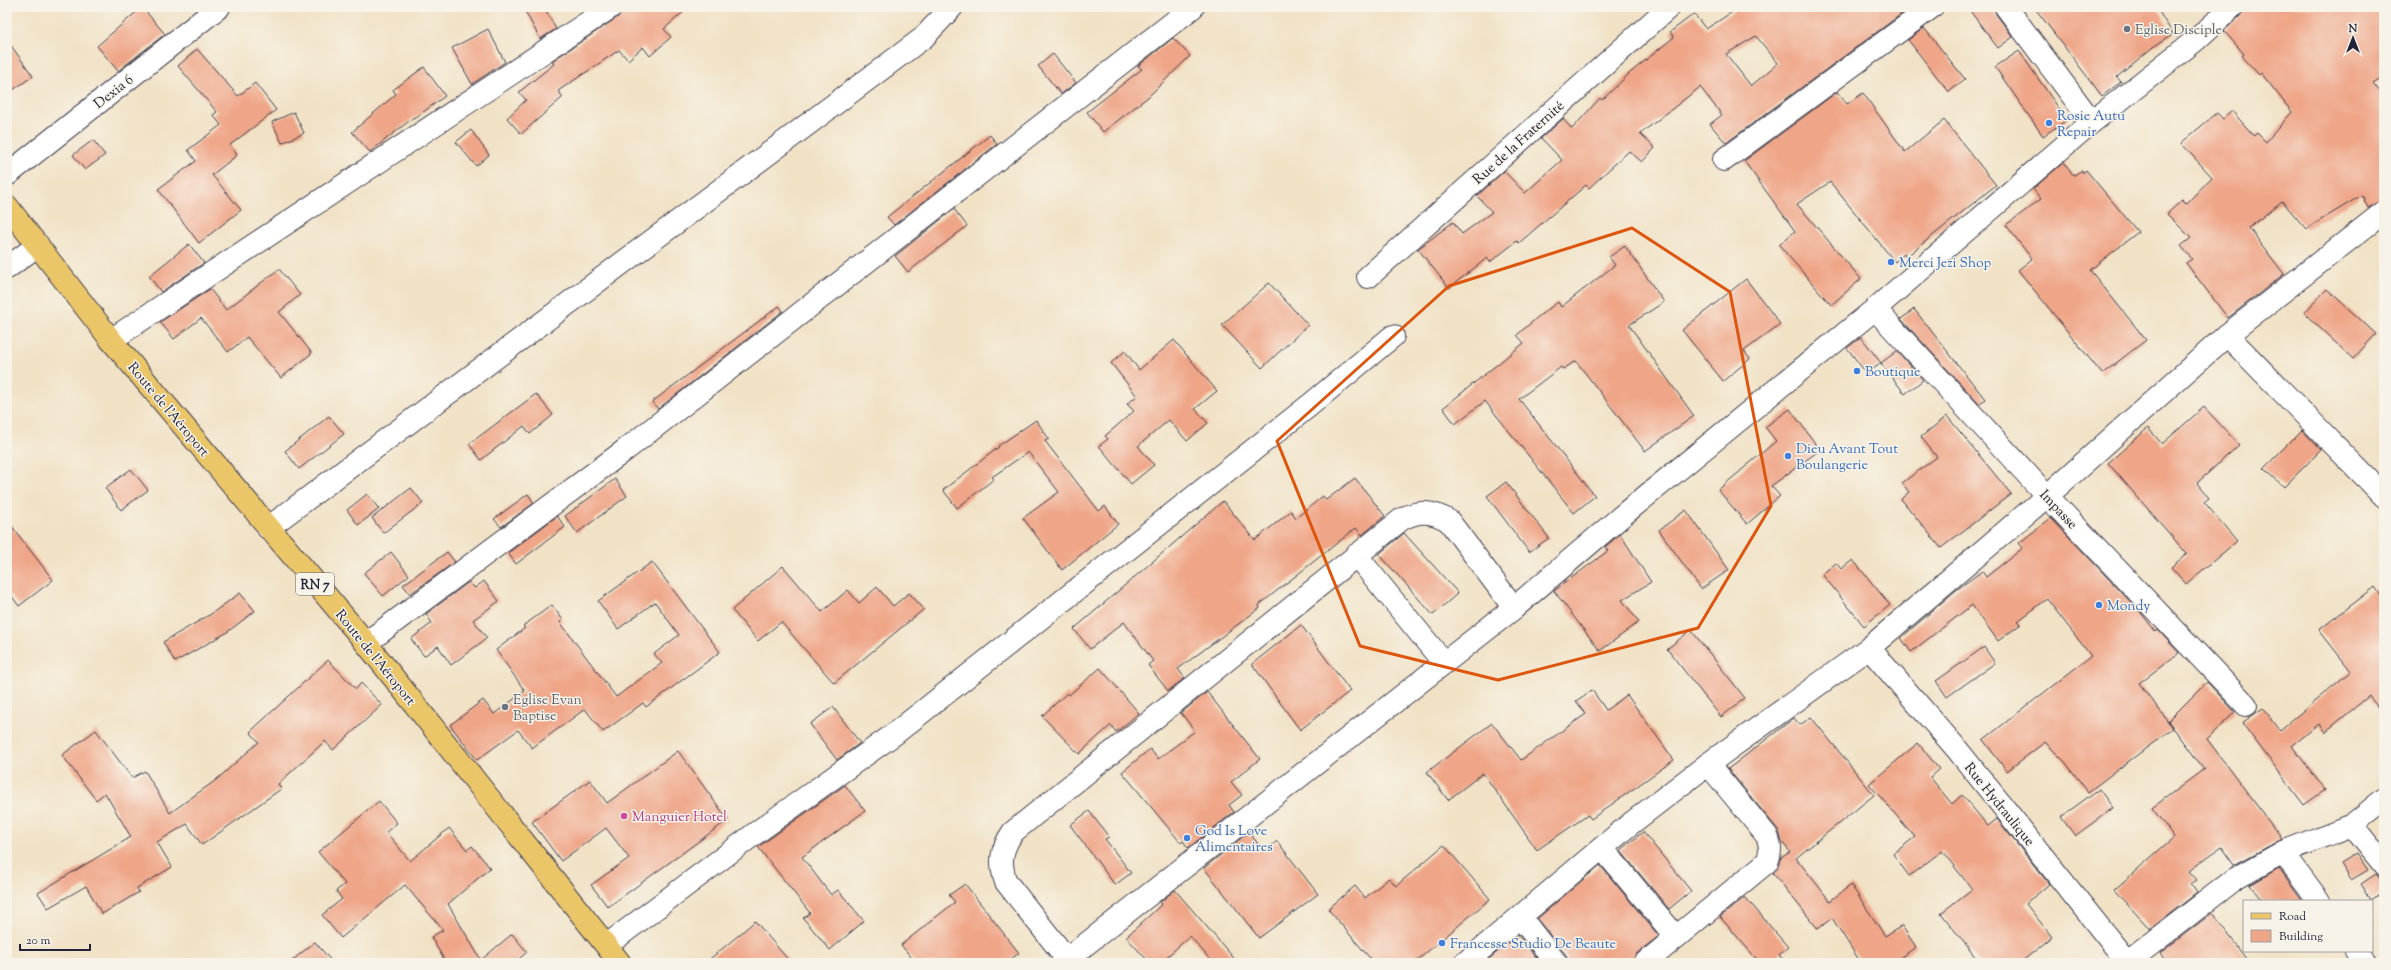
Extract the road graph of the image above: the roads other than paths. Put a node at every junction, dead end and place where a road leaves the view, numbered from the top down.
1 (219, 7) edge
2 (611, 7) edge
3 (952, 7) edge
4 (1193, 7) edge
5 (1669, 7) edge
6 (1932, 7) edge
7 (2006, 7) edge
8 (2232, 7) edge
9 (2092, 122) junction
10 (1724, 160) dead end
11 (7, 175) edge
12 (7, 206) edge
13 (2384, 212) edge
14 (38, 245) junction
15 (7, 268) edge
16 (1368, 277) dead end
17 (1875, 309) junction
18 (2227, 335) junction
19 (1394, 336) dead end
20 (111, 340) junction
21 (2047, 496) junction
22 (2384, 496) edge
23 (268, 528) junction
24 (1356, 556) junction
25 (1514, 608) junction
26 (366, 643) junction
27 (1868, 648) junction
28 (1444, 663) junction
29 (2246, 706) dead end
30 (1708, 764) junction
31 (2384, 799) edge
32 (2352, 826) junction
33 (1602, 848) junction
34 (2282, 852) junction
35 (2384, 865) edge
36 (2318, 900) edge
37 (1521, 918) junction
38 (1676, 937) junction
39 (607, 945) junction
40 (2357, 952) edge
41 (1064, 961) edge
42 (620, 963) edge
43 (1465, 963) edge
44 (1556, 963) edge
45 (1645, 963) edge
46 (2128, 963) edge
47 (2365, 963) edge

1 - 11 street, Dexia 6
2 - 20 street
3 - 23 street
4 - 26 street
5 - 16 street, Rue de la Fraternité
6 - 10 street
7 - 9 street
8 - 9 street
9 - 17 street
12 - 14 main road, Route de l’Aéroport / RN 7
13 - 18 street
14 - 15 street
14 - 20 main road, Route de l’Aéroport / RN 7
17 - 21 street, Impasse
17 - 25 street
18 - 21 street
18 - 22 street
19 - 39 street
20 - 23 main road, Route de l’Aéroport / RN 7
21 - 27 street
21 - 29 street, Impasse
23 - 26 main road, Route de l’Aéroport / RN 7
24 - 25 street
24 - 28 street
24 - 41 street
25 - 28 street
26 - 39 main road, Route de l’Aéroport / RN 7
27 - 30 street
27 - 46 street, Rue Hydraulique
28 - 41 street
30 - 33 street
30 - 38 street
31 - 32 street
32 - 34 street
32 - 35 street
33 - 37 street
33 - 38 street
34 - 36 street
34 - 46 street
37 - 43 street
37 - 44 street
38 - 45 street
39 - 42 main road, Route de l’Aéroport / RN 7
40 - 47 street

